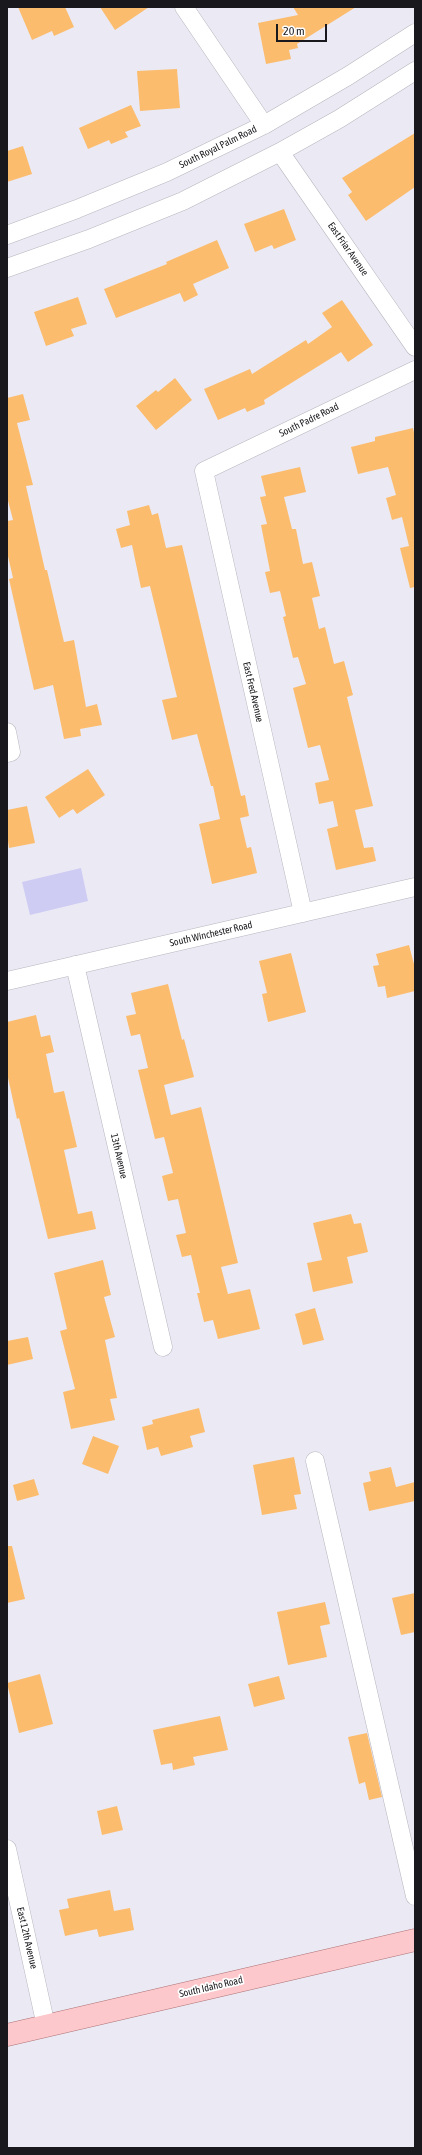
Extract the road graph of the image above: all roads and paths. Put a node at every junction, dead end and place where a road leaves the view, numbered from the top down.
1 (184, 7) edge
2 (415, 33) edge
3 (415, 72) edge
4 (264, 125) junction
5 (280, 152) junction
6 (7, 235) edge
7 (7, 268) edge
8 (415, 347) edge
9 (415, 370) edge
10 (204, 471) joint
11 (7, 732) edge
12 (9, 752) edge
13 (415, 887) edge
14 (303, 913) junction
15 (75, 965) junction
16 (7, 981) edge
17 (163, 1348) dead end
18 (315, 1461) dead end
19 (7, 1849) edge
20 (415, 1896) edge
21 (415, 1940) edge
22 (46, 2026) junction
23 (7, 2035) edge

1 - 4 street
2 - 4 street, South Royal Palm Road
3 - 5 street
4 - 6 street, South Royal Palm Road
5 - 7 street
5 - 8 street, East Friar Avenue
9 - 10 street, South Padre Road
10 - 14 street, East Fred Avenue
11 - 12 street
13 - 14 street, South Winchester Road
14 - 15 street, South Winchester Road
15 - 16 street, South Winchester Road
15 - 17 street, 13th Avenue
18 - 20 street
19 - 22 street, East 12th Avenue
21 - 22 main road, South Idaho Road
22 - 23 main road, South Idaho Road

